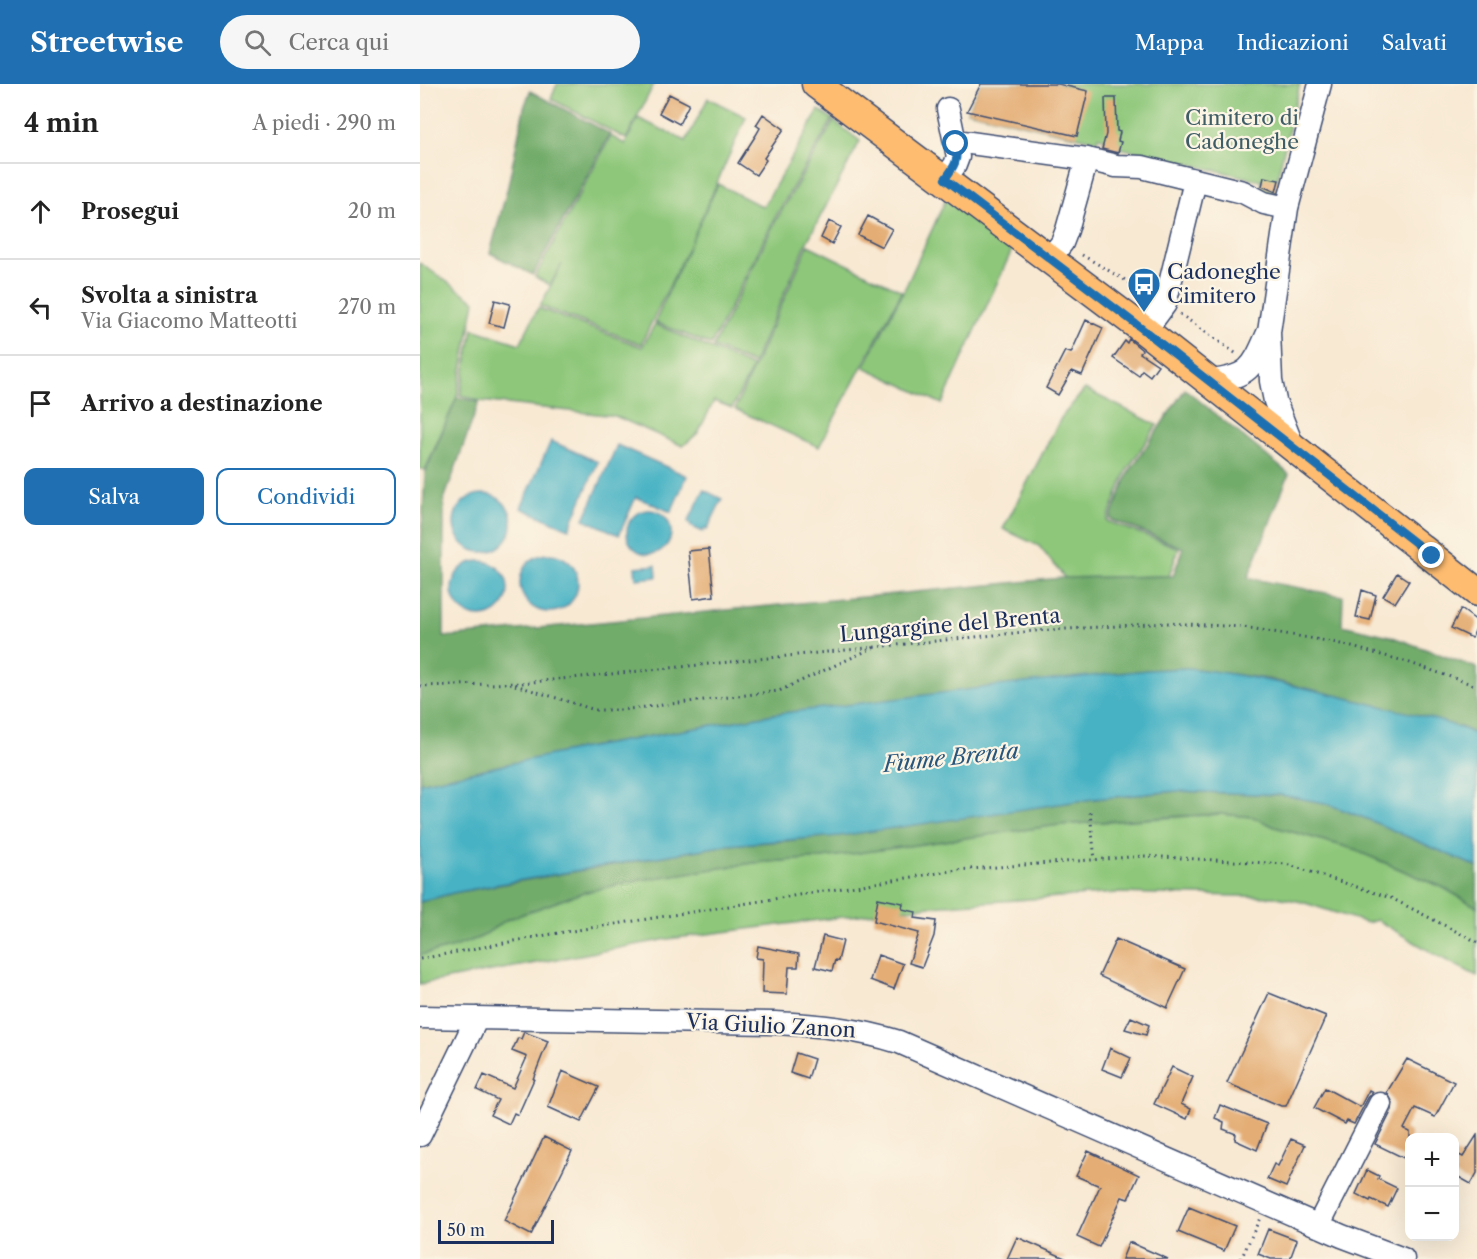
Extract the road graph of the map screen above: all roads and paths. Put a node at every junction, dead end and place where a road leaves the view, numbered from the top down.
1 (816, 84) edge
2 (1320, 84) edge
3 (948, 109) dead end
4 (956, 144) junction
5 (1086, 159) junction
6 (945, 179) junction
7 (1195, 180) junction
8 (1287, 208) junction
9 (1050, 258) junction
10 (1176, 311) dead end
11 (1145, 331) junction
12 (1269, 332) junction
13 (1246, 365) junction
14 (1210, 381) junction
15 (1271, 381) junction
16 (1240, 405) junction
17 (1293, 447) junction
18 (1477, 592) edge
19 (879, 646) junction
20 (510, 683) junction
21 (420, 686) edge
22 (1477, 686) edge
23 (1090, 812) dead end
24 (1095, 860) junction
25 (1477, 942) edge
26 (420, 959) edge
27 (420, 1017) edge
28 (477, 1018) junction
29 (1380, 1104) dead end
30 (420, 1135) edge
31 (1267, 1203) junction
32 (1318, 1226) junction
33 (1379, 1256) edge
34 (1242, 1259) edge
35 (1402, 1259) edge

1 - 6 main road
2 - 8 street
3 - 4 street
4 - 5 street
4 - 6 street
5 - 7 street
5 - 9 street
6 - 9 main road
7 - 8 street
7 - 11 street
8 - 12 street
9 - 11 main road
10 - 13 path
11 - 14 main road
12 - 13 street
12 - 15 street
13 - 14 street
13 - 16 street
14 - 16 main road
15 - 16 street
15 - 17 street
16 - 17 main road
17 - 18 main road
19 - 20 path, Lungargine del Brenta
19 - 20 path
19 - 22 path, Lungargine del Brenta
20 - 21 path, Lungargine del Brenta
23 - 24 path
24 - 25 path
24 - 26 path
27 - 28 street, Via Giulio Zanon
28 - 30 street
28 - 31 street, Via Giulio Zanon
29 - 32 street
31 - 32 street, Via Giulio Zanon
31 - 34 path
32 - 33 street, Via Giulio Zanon
33 - 35 street, Via Giulio Zanon

